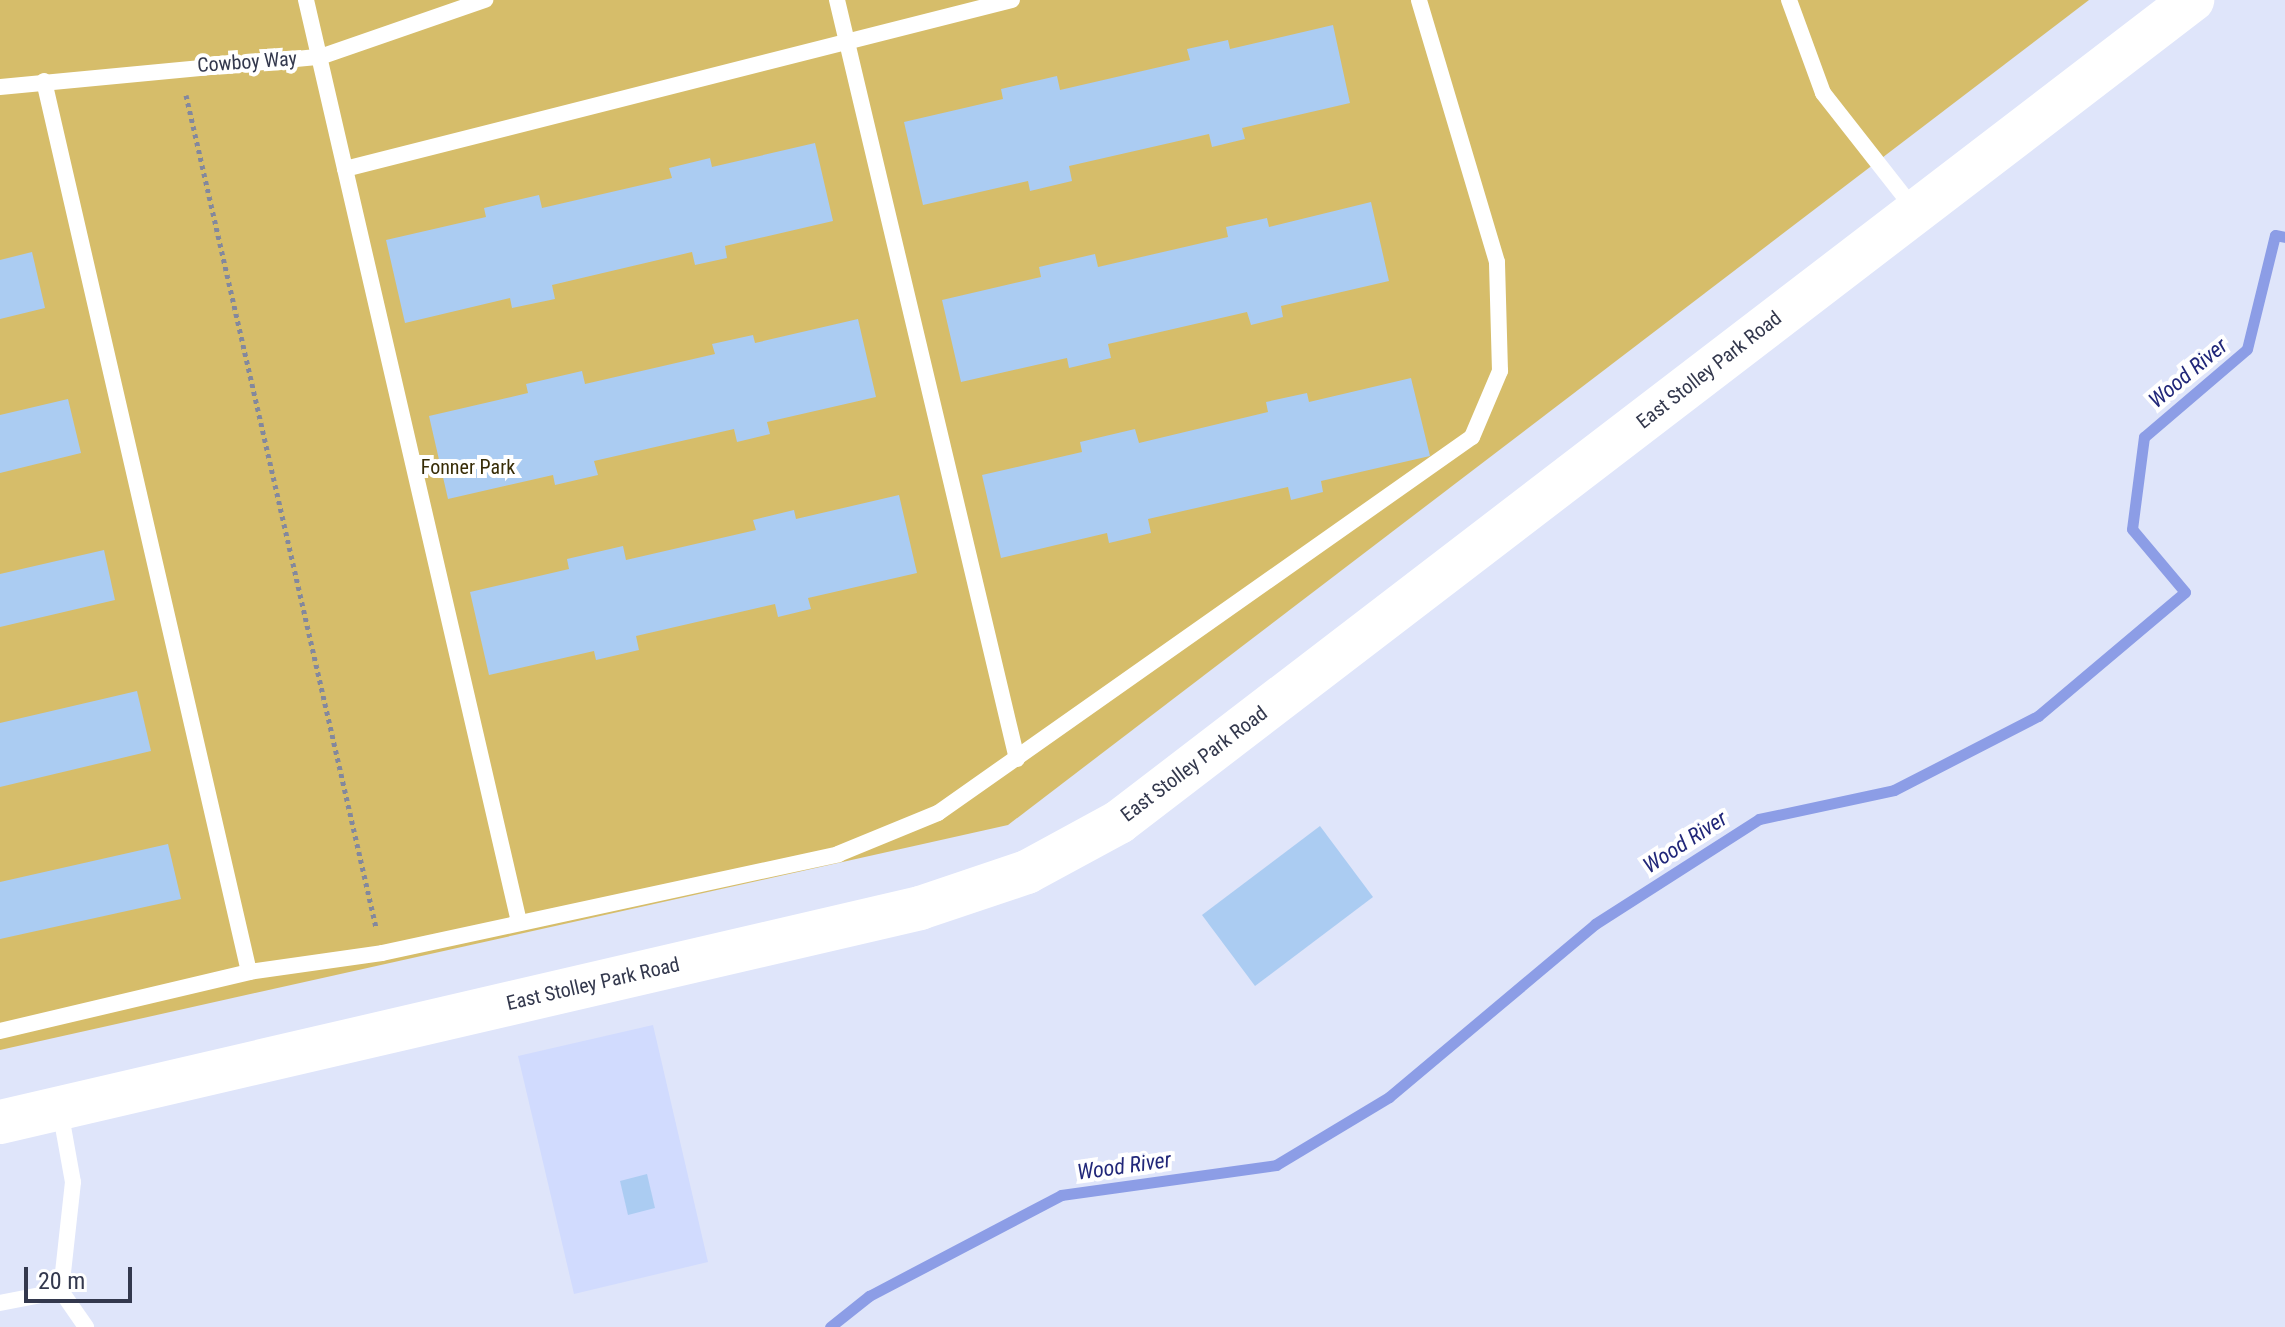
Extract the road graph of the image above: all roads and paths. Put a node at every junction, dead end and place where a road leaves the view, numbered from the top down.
1 (306, 0) edge
2 (485, 0) edge
3 (837, 0) edge
4 (1012, 0) edge
5 (1419, 0) edge
6 (1789, 0) edge
7 (2192, 0) edge
8 (847, 42) junction
9 (320, 57) junction
10 (179, 66) junction
11 (44, 81) junction
12 (0, 87) edge
13 (345, 169) junction
14 (1915, 210) junction
15 (1017, 759) junction
16 (519, 922) junction
17 (382, 953) junction
18 (249, 972) junction
19 (0, 1031) edge
20 (60, 1109) junction
21 (0, 1122) edge
22 (61, 1291) junction
23 (0, 1303) edge
24 (86, 1327) edge

1 - 9 lane
2 - 9 lane, Cowboy Way
3 - 8 lane
4 - 8 lane
5 - 15 lane
6 - 14 lane
7 - 14 street, East Stolley Park Road
8 - 13 lane
8 - 15 lane
9 - 10 lane, Cowboy Way
9 - 13 lane
10 - 11 lane, Cowboy Way
10 - 17 path
11 - 12 lane, Cowboy Way
11 - 18 lane
13 - 16 lane
14 - 20 street, East Stolley Park Road
15 - 16 lane
16 - 17 lane
17 - 18 lane
18 - 19 lane
20 - 21 street, East Stolley Park Road
20 - 22 lane
22 - 23 lane
22 - 24 lane

